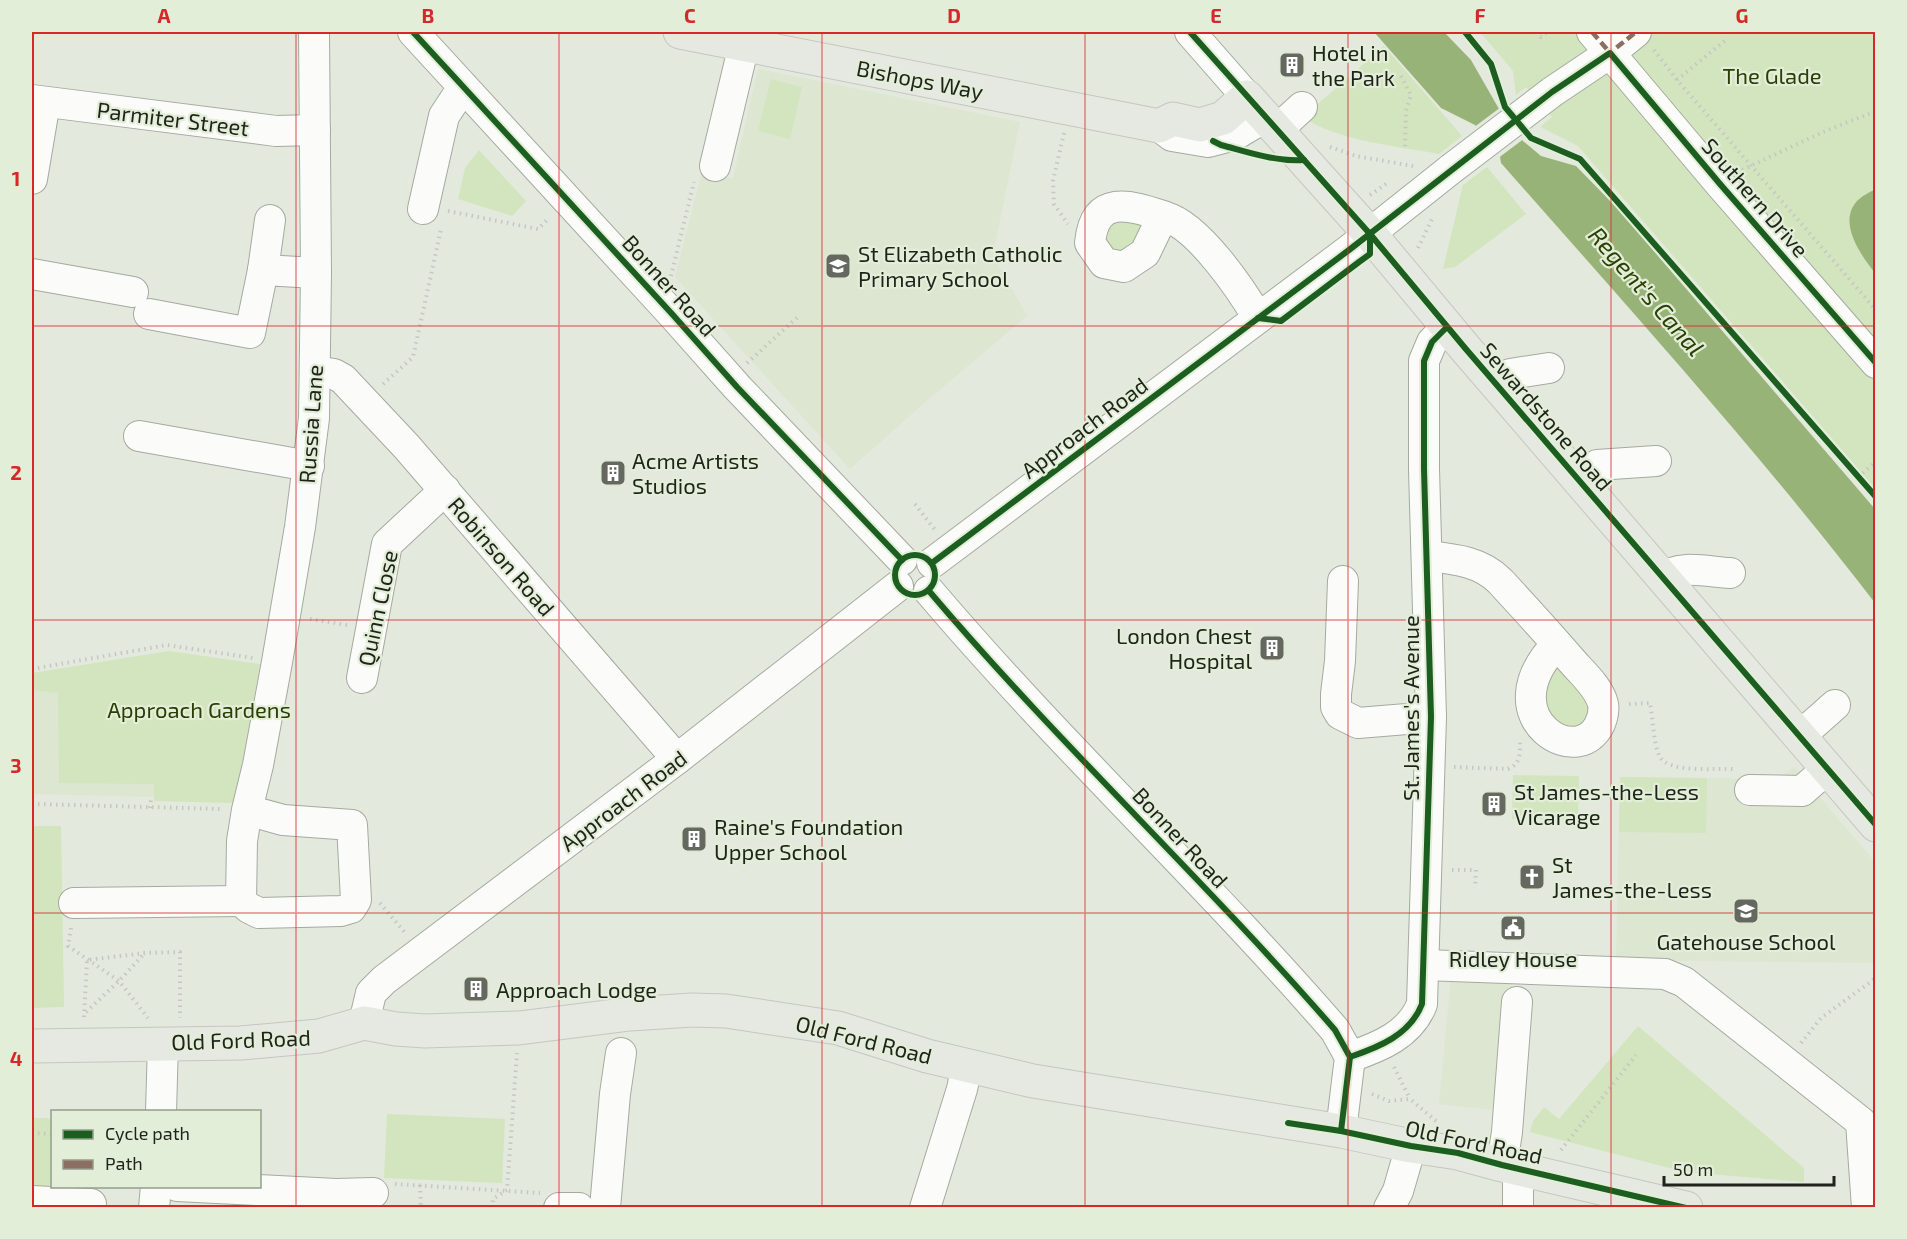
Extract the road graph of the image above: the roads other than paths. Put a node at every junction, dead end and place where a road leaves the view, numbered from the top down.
1 (314, 32) edge
2 (413, 32) edge
3 (680, 32) edge
4 (1190, 32) edge
5 (745, 38) edge
6 (1645, 40) edge
7 (1601, 42) edge
8 (463, 87) junction
9 (38, 101) edge
10 (1302, 106) dead end
11 (1263, 115) junction
12 (315, 130) junction
13 (715, 166) road end
14 (32, 179) edge
15 (437, 214) road end
16 (1166, 217) junction
17 (270, 220) dead end
18 (1370, 234) junction
19 (263, 270) junction
20 (32, 273) edge
21 (316, 273) junction
22 (1258, 318) junction
23 (1447, 327) junction
24 (1875, 363) edge
25 (1549, 368) dead end
26 (315, 371) junction
27 (1496, 385) junction
28 (139, 436) dead end
29 (1656, 461) dead end
30 (309, 466) junction
31 (1578, 479) junction
32 (445, 490) junction
33 (1427, 556) junction
34 (900, 573) junction
35 (1730, 573) dead end
36 (931, 577) junction
37 (1663, 578) junction
38 (1343, 581) dead end
39 (1557, 644) junction
40 (362, 678) dead end
41 (1835, 705) dead end
42 (1431, 717) junction
43 (1800, 736) junction
44 (677, 759) junction
45 (1828, 768) junction
46 (1744, 780) road end
47 (247, 810) junction
48 (1875, 825) edge
49 (241, 901) junction
50 (74, 903) road end
51 (1424, 965) junction
52 (1517, 1002) dead end
53 (364, 1023) junction
54 (165, 1030) junction
55 (32, 1046) edge
56 (621, 1053) dead end
57 (1350, 1057) junction
58 (967, 1066) junction
59 (160, 1110) edge
60 (1341, 1131) junction
61 (1411, 1146) junction
62 (1510, 1167) junction
63 (156, 1188) edge
64 (198, 1188) edge
65 (373, 1193) road end
66 (32, 1201) edge
67 (336, 1201) edge
68 (90, 1208) edge
69 (154, 1208) edge
70 (605, 1208) edge
71 (925, 1208) edge
72 (1389, 1208) edge
73 (1518, 1208) edge
74 (1686, 1208) edge
75 (1867, 1208) edge

1 - 12 street, Russia Lane
2 - 8 street, Bonner Road
3 - 5 main road, Bishops Way
4 - 11 street, Sewardstone Road
5 - 11 main road, Bishops Way
5 - 13 street
6 - 7 street, Approach Road
7 - 18 street, Approach Road, bridge
7 - 24 street, Southern Drive
8 - 15 street
8 - 34 street, Bonner Road
9 - 12 street, Parmiter Street
9 - 14 street
10 - 11 street
11 - 18 main road, Sewardstone Road
12 - 21 street, Russia Lane
16 - 16 street
16 - 22 street
17 - 19 street
18 - 22 street, Approach Road
18 - 23 main road, Sewardstone Road
19 - 20 street
19 - 21 street
21 - 26 street, Russia Lane
22 - 36 street, Approach Road
23 - 27 main road, Sewardstone Road
23 - 33 street, St. James's Avenue
25 - 27 street
26 - 30 street, Russia Lane
26 - 32 street, Robinson Road
27 - 31 main road, Sewardstone Road
28 - 30 street
29 - 31 street
30 - 47 street, Russia Lane
31 - 37 main road, Sewardstone Road
32 - 40 street, Quinn Close
32 - 44 street, Robinson Road
33 - 39 street
33 - 42 street, St. James's Avenue
34 - 36 street
34 - 44 street, Approach Road
35 - 37 street
36 - 57 street, Bonner Road
37 - 43 main road, Sewardstone Road
38 - 42 street
39 - 39 street
41 - 43 street
42 - 51 street, St. James's Avenue
43 - 45 main road, Sewardstone Road
44 - 53 street, Approach Road
45 - 46 street
45 - 48 main road, Sewardstone Road
47 - 49 street, Russia Lane
47 - 49 street
49 - 50 street
51 - 57 street, St. James's Avenue
51 - 75 street
52 - 62 street
53 - 54 main road, Old Ford Road
53 - 58 main road, Old Ford Road
54 - 55 main road, Old Ford Road
54 - 59 street
56 - 70 street
57 - 60 street
58 - 60 main road, Old Ford Road
58 - 71 street
60 - 61 main road, Old Ford Road
61 - 62 main road, Old Ford Road
61 - 72 street
62 - 73 street
62 - 74 main road, Old Ford Road
63 - 69 street
64 - 67 street
65 - 67 street
66 - 68 street

